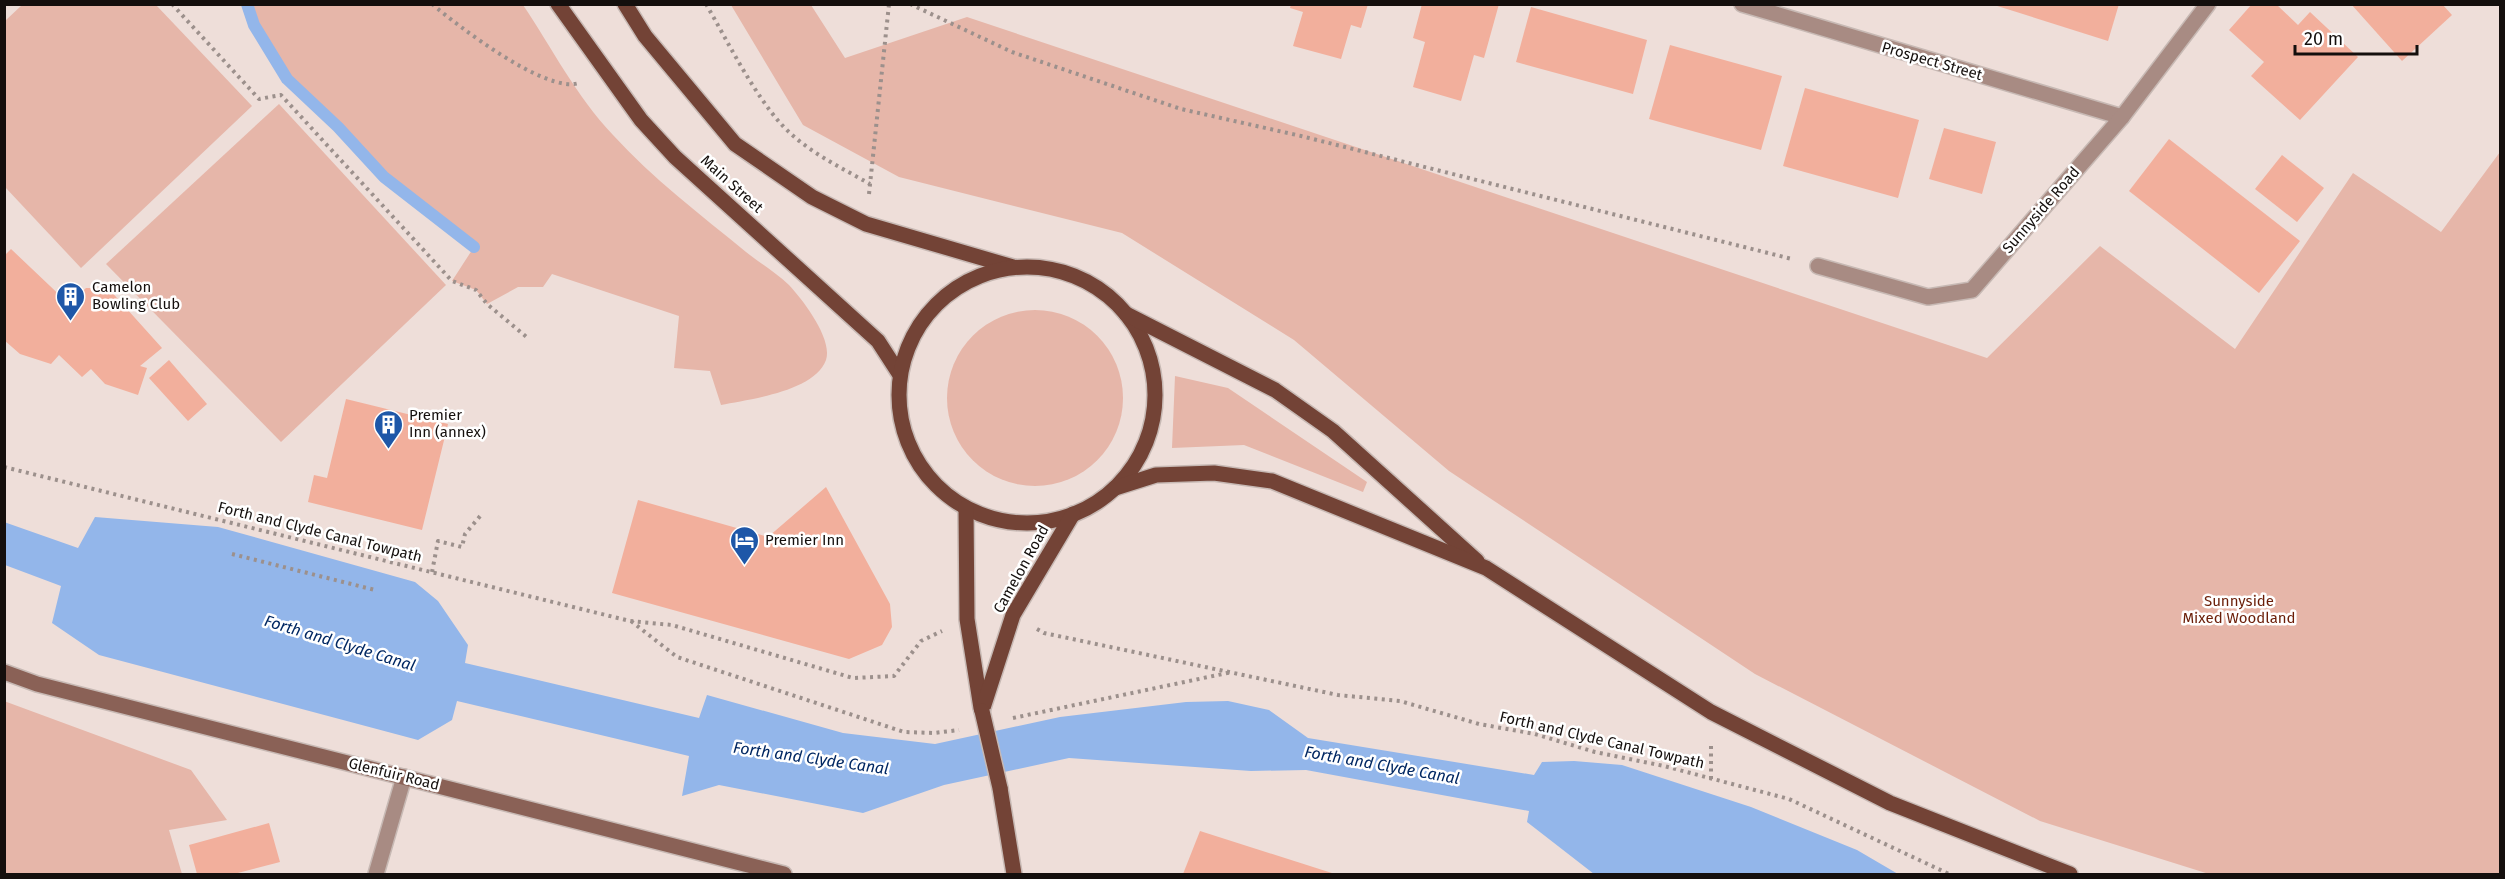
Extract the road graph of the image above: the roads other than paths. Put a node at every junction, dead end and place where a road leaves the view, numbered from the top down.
1 (558, 4) edge
2 (625, 4) edge
3 (1742, 4) edge
4 (2208, 4) edge
5 (2122, 117) junction
6 (1818, 266) road end
7 (1013, 267) junction
8 (1126, 314) junction
9 (900, 375) junction
10 (1115, 488) junction
11 (966, 508) junction
12 (1073, 514) junction
13 (1486, 568) junction
14 (4, 672) edge
15 (982, 711) junction
16 (404, 777) junction
17 (376, 874) edge
18 (784, 874) edge
19 (1012, 874) edge
20 (2070, 874) edge

1 - 9 main road, Main Street
2 - 7 main road, Main Street
3 - 5 street, Prospect Street
4 - 5 street, Sunnyside Road
5 - 6 street, Sunnyside Road
7 - 8 main road
7 - 9 main road
8 - 10 main road
8 - 13 main road
9 - 11 main road
10 - 12 main road
10 - 13 main road
11 - 12 main road
11 - 15 main road
12 - 15 main road, Camelon Road
13 - 20 main road
14 - 16 main road, Glenfuir Road
15 - 19 main road, bridge
16 - 17 street
16 - 18 main road, Glenfuir Road

